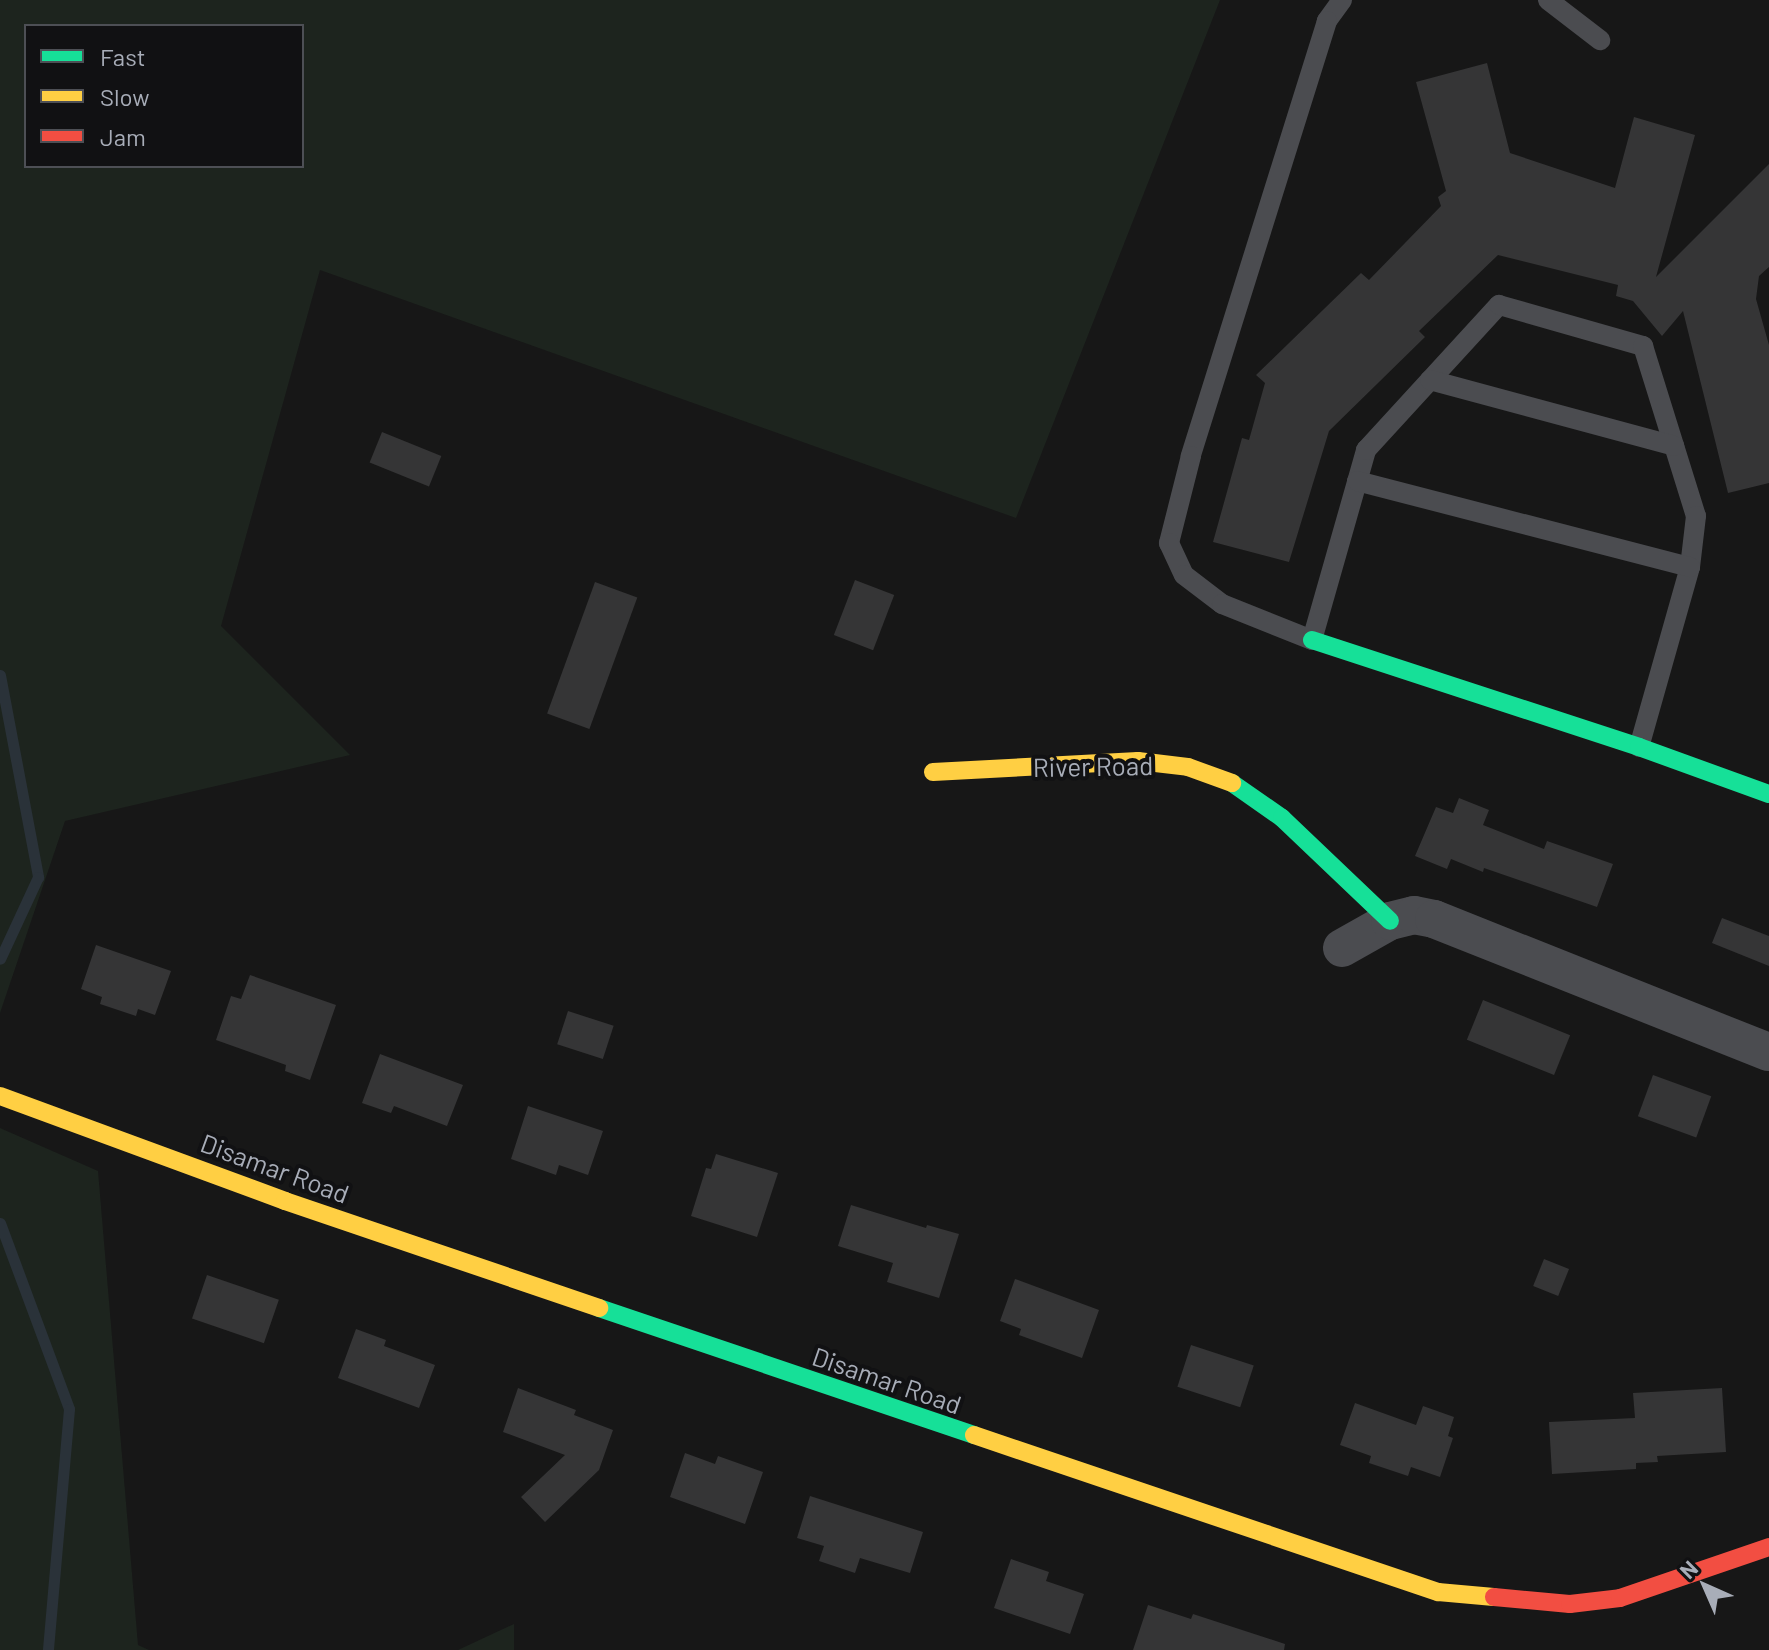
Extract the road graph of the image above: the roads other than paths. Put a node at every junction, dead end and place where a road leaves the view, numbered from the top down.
1 (1342, 0) edge
2 (1548, 0) edge
3 (1600, 40) dead end
4 (1430, 380) junction
5 (1674, 446) junction
6 (1357, 481) junction
7 (1690, 567) junction
8 (1312, 640) junction
9 (1639, 747) junction
10 (933, 772) dead end
11 (1769, 794) edge
12 (1390, 921) junction
13 (1342, 948) dead end
14 (1769, 1052) edge
15 (0, 1096) edge
16 (1769, 1547) edge

1 - 8 lane
2 - 3 lane
4 - 5 lane
4 - 5 lane
4 - 6 lane
5 - 7 lane
6 - 7 lane
6 - 8 lane
7 - 9 lane
8 - 9 street
9 - 11 street
10 - 12 street, River Road
12 - 13 street
12 - 14 street
15 - 16 street, Disamar Road

